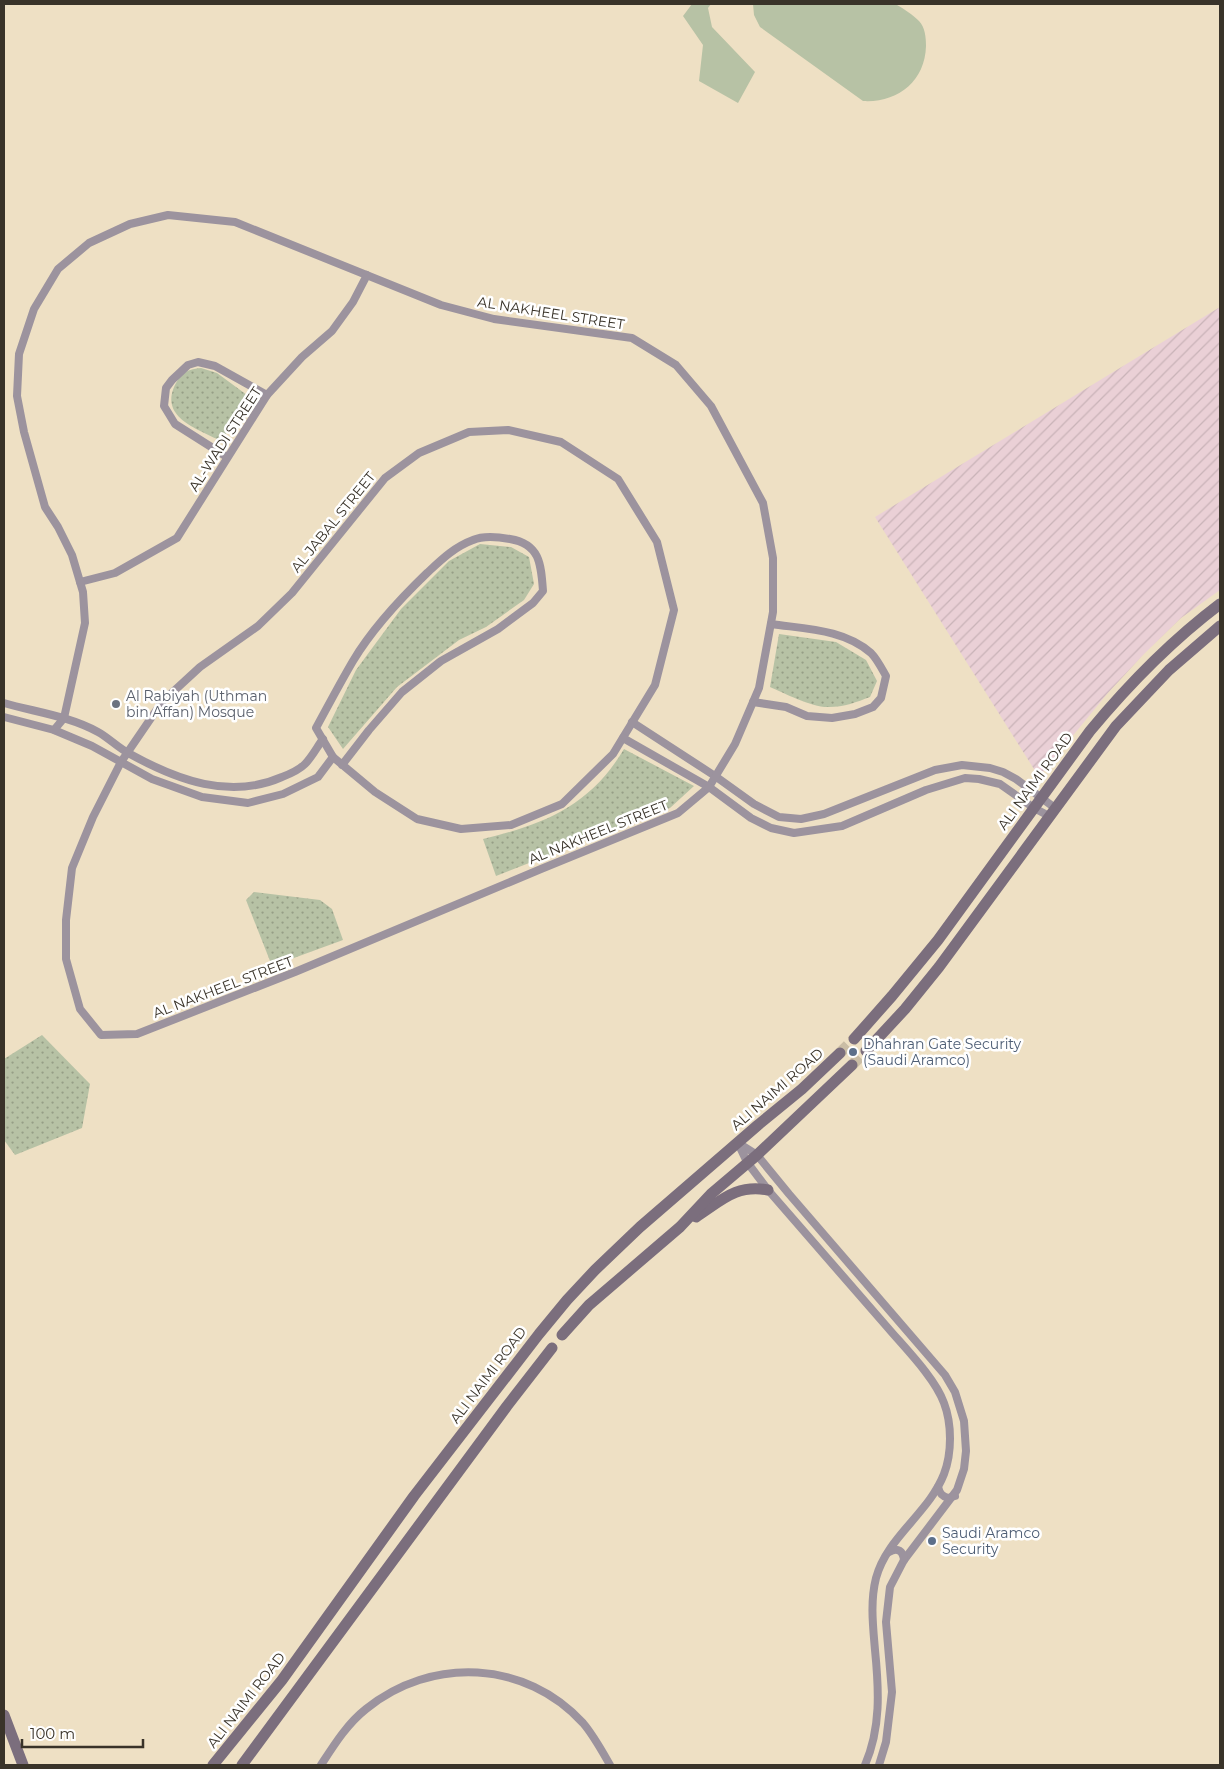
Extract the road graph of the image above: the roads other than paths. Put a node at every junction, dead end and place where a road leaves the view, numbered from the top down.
1 (367, 275) junction
2 (267, 395) junction
3 (227, 456) junction
4 (80, 582) junction
5 (1220, 604) edge
6 (771, 624) junction
7 (1220, 626) edge
8 (753, 702) junction
9 (4, 703) edge
10 (4, 717) edge
11 (64, 718) junction
12 (632, 722) junction
13 (54, 730) junction
14 (622, 738) junction
15 (323, 739) junction
16 (128, 753) junction
17 (333, 757) junction
18 (122, 762) junction
19 (342, 765) junction
20 (716, 776) junction
21 (709, 787) junction
22 (1041, 798) junction
23 (1034, 808) junction
24 (1052, 812) junction
25 (869, 1022) junction
26 (882, 1034) junction
27 (854, 1039) tunnel mouth
28 (866, 1051) tunnel mouth
29 (840, 1053) tunnel mouth
30 (830, 1062) junction
31 (852, 1065) tunnel mouth
32 (842, 1074) junction
33 (738, 1143) junction
34 (757, 1155) junction
35 (747, 1162) junction
36 (768, 1190) junction
37 (680, 1227) junction
38 (562, 1335) dead end
39 (552, 1348) dead end
40 (938, 1487) junction
41 (955, 1496) junction
42 (887, 1552) junction
43 (904, 1560) junction
44 (4, 1715) edge
45 (23, 1765) edge
46 (214, 1765) edge
47 (242, 1765) edge
48 (321, 1765) edge
49 (610, 1765) edge
50 (865, 1765) edge
51 (879, 1765) edge

1 - 2 street, AL-WADI STREET
1 - 4 street, AL NAKHEEL STREET
1 - 6 street, AL NAKHEEL STREET
2 - 3 street, AL-WADI STREET
2 - 3 street
3 - 4 street, AL-WADI STREET
4 - 11 street, AL NAKHEEL STREET
5 - 22 main road, ALI NAIMI ROAD
6 - 8 street, AL NAKHEEL STREET
6 - 8 street
7 - 24 main road
8 - 20 street, AL NAKHEEL STREET
9 - 11 street
10 - 13 street
11 - 13 street, AL NAKHEEL STREET
11 - 16 street
12 - 14 street, AL JABAL STREET
12 - 16 street, AL JABAL STREET
12 - 20 street
13 - 18 street
14 - 19 street, AL JABAL STREET
14 - 21 street
15 - 16 street
15 - 17 street, AL JABAL STREET
15 - 19 street
16 - 18 street, AL JABAL STREET
17 - 18 street
17 - 19 street, AL JABAL STREET
18 - 21 street, AL NAKHEEL STREET
20 - 21 street, AL NAKHEEL STREET
20 - 22 street
21 - 23 street
22 - 23 main road, ALI NAIMI ROAD
22 - 24 street
23 - 24 street
23 - 25 main road, ALI NAIMI ROAD
24 - 26 main road
25 - 26 main road
25 - 27 main road, ALI NAIMI ROAD
26 - 28 main road
29 - 30 main road, ALI NAIMI ROAD
30 - 32 main road
30 - 33 main road, ALI NAIMI ROAD
31 - 32 main road
32 - 34 main road
33 - 34 street
33 - 35 street
33 - 46 main road, ALI NAIMI ROAD
34 - 35 main road
34 - 41 street
35 - 36 street
35 - 37 main road
36 - 37 main road
36 - 40 street
37 - 38 main road
39 - 47 main road
40 - 41 street
40 - 42 street
41 - 43 street
42 - 43 street
42 - 50 street
43 - 51 street
44 - 45 main road
48 - 49 street

